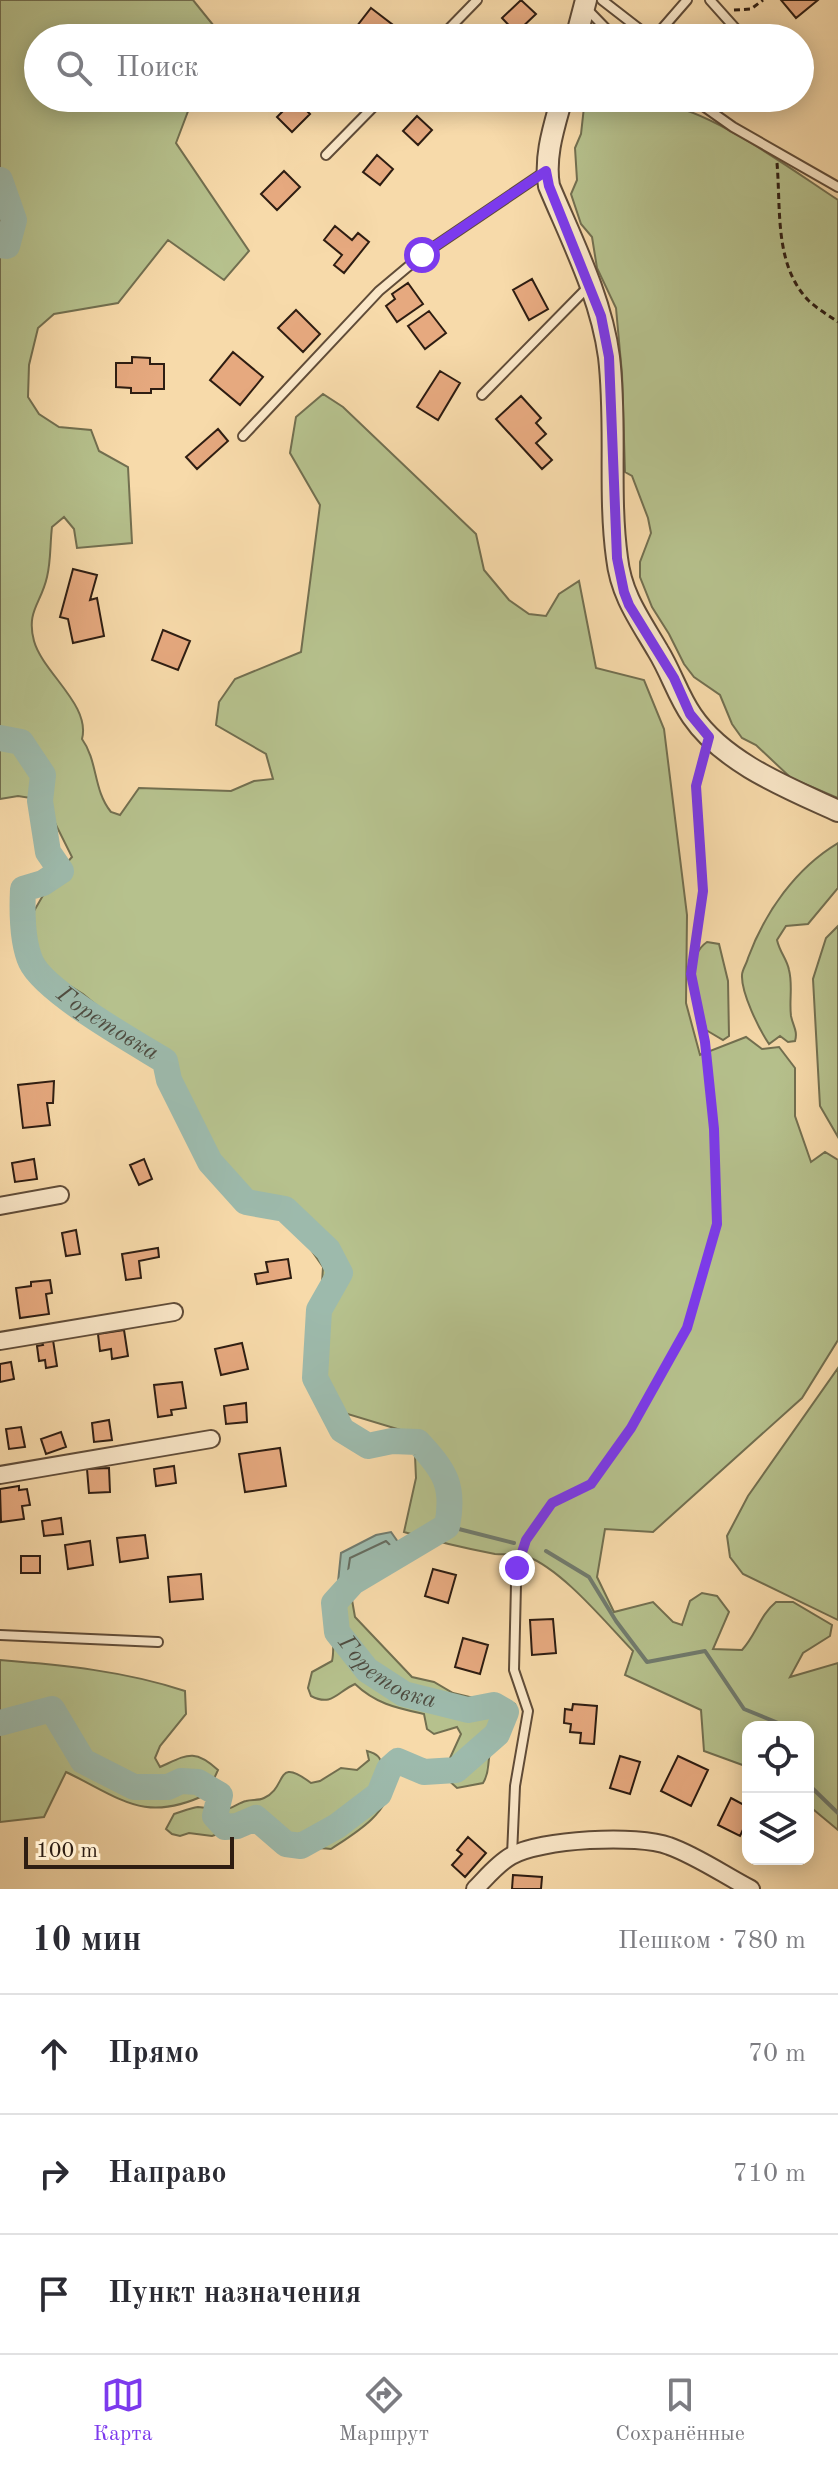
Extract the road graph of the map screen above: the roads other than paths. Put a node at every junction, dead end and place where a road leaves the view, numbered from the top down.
1 (477, 0) edge
2 (687, 0) edge
3 (710, 0) edge
4 (591, 2) edge
5 (454, 24) edge
6 (582, 24) edge
7 (606, 24) edge
8 (628, 24) edge
9 (665, 24) edge
10 (731, 24) edge
11 (368, 112) edge
12 (558, 112) edge
13 (712, 112) edge
14 (326, 155) dead end
15 (546, 171) junction
16 (838, 187) edge
17 (590, 285) junction
18 (482, 395) dead end
19 (243, 436) dead end
20 (838, 811) edge
21 (60, 1195) dead end
22 (0, 1206) edge
23 (174, 1312) dead end
24 (0, 1341) edge
25 (211, 1439) dead end
26 (0, 1475) edge
27 (516, 1584) road end
28 (0, 1635) edge
29 (158, 1642) dead end
30 (512, 1855) junction
31 (475, 1889) edge
32 (751, 1889) edge

1 - 5 lane
2 - 9 lane
3 - 10 lane
4 - 6 street
4 - 7 lane
4 - 8 lane
11 - 14 lane
12 - 15 street
13 - 16 lane
15 - 17 street
15 - 19 lane
17 - 18 lane
17 - 20 street
21 - 22 street
23 - 24 street
25 - 26 street
27 - 30 lane
28 - 29 lane
30 - 31 street
30 - 32 street

